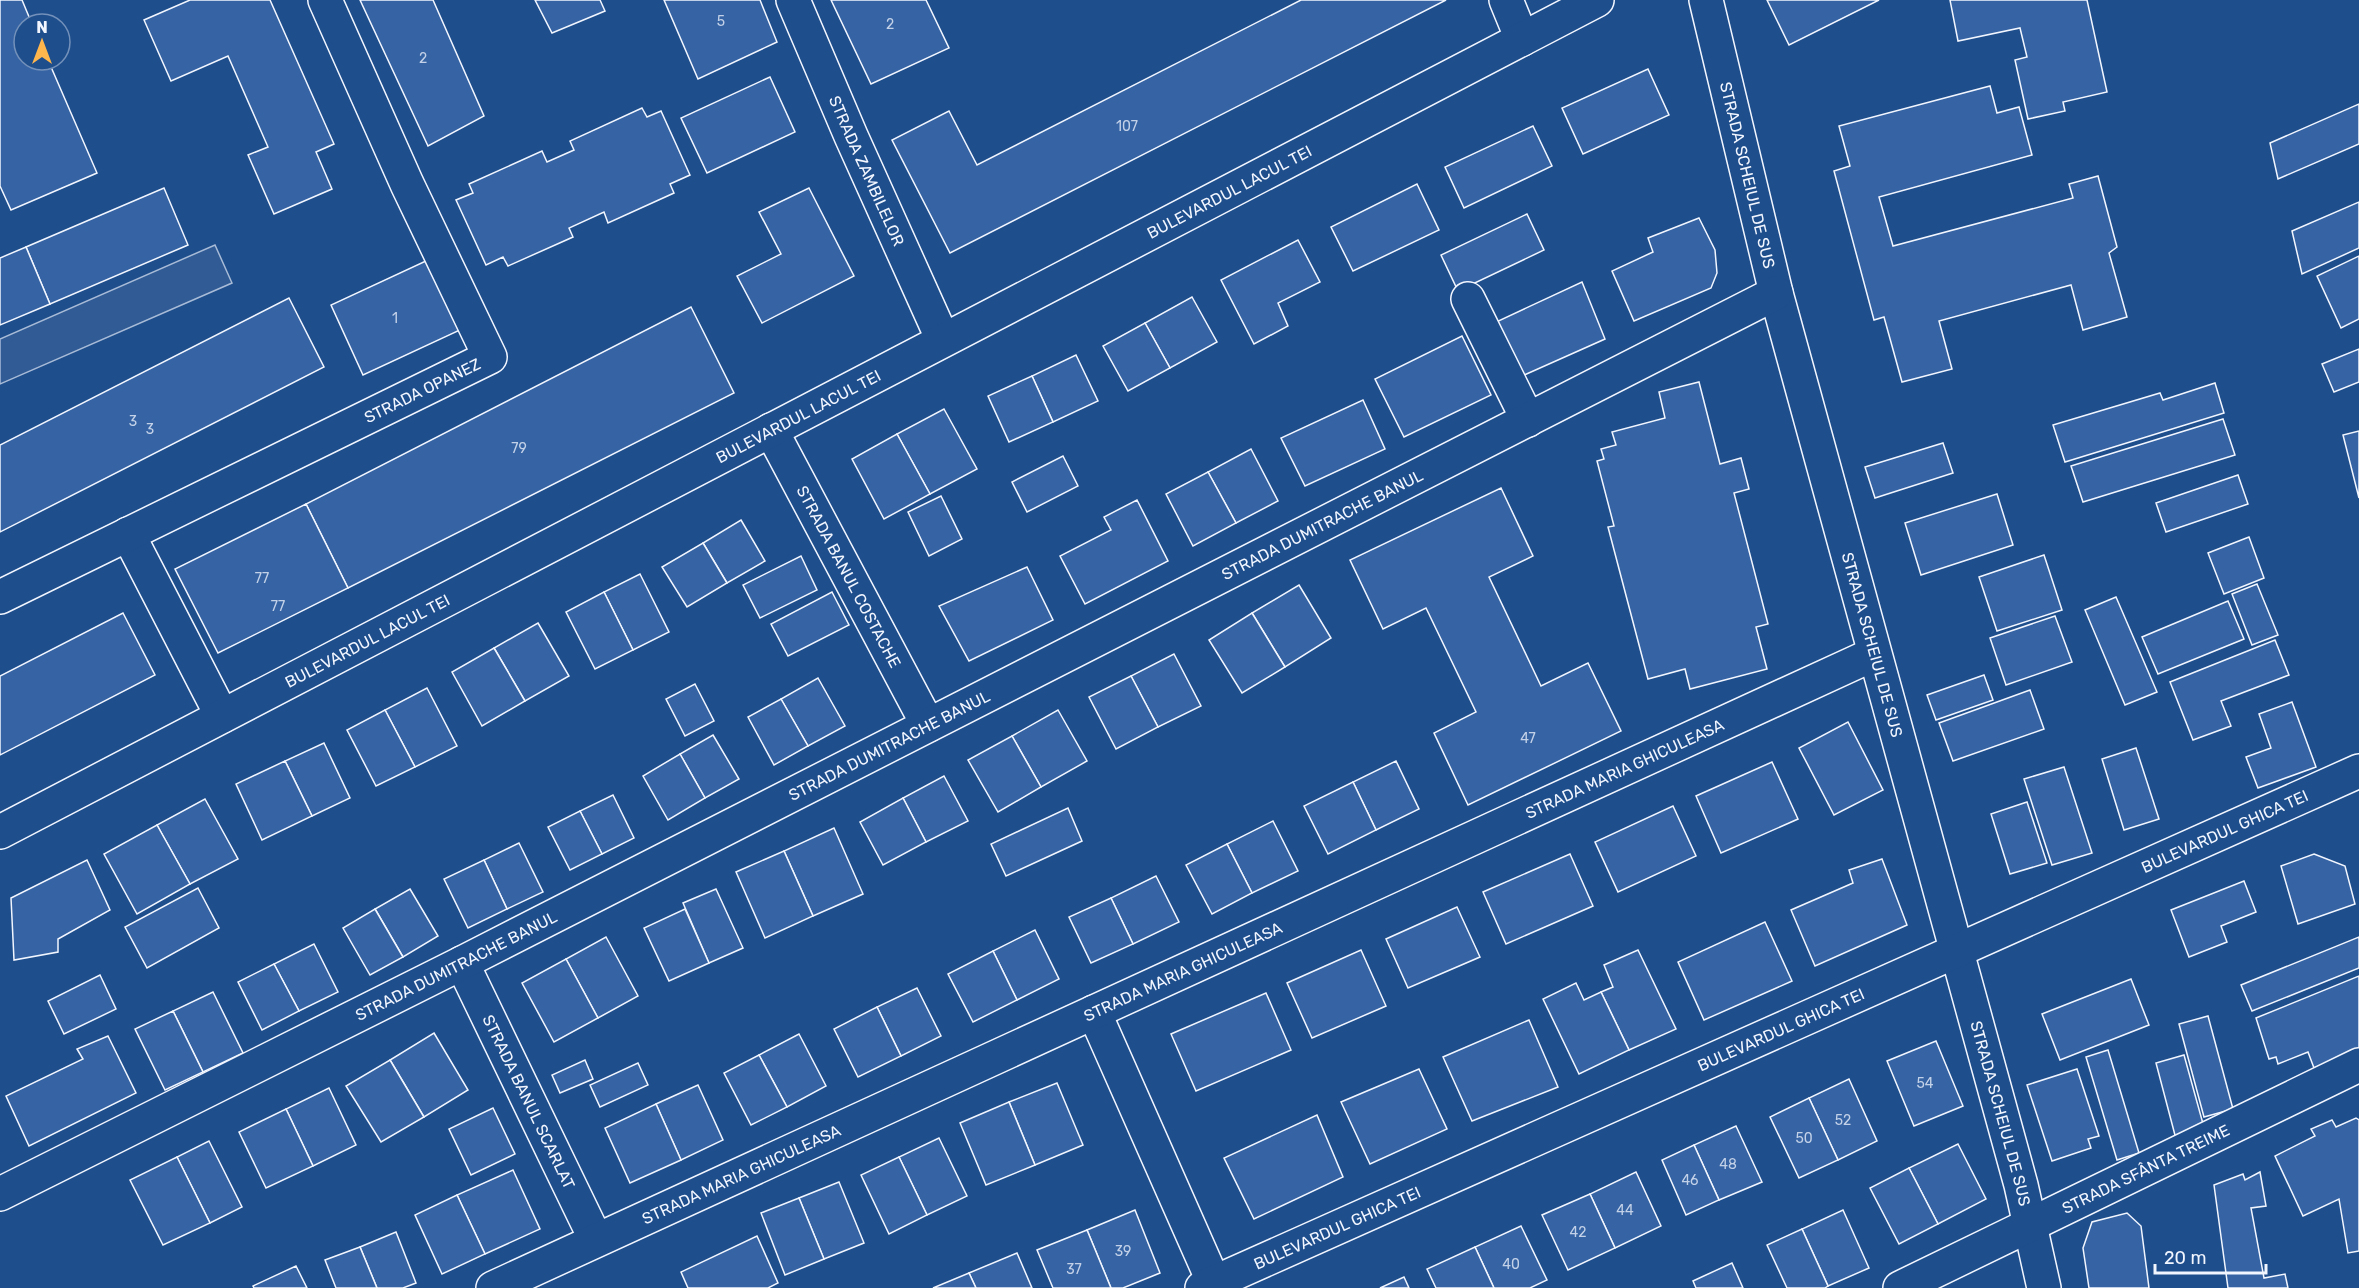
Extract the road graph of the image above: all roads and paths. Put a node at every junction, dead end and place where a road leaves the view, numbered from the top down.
1 (325, 0) edge
2 (793, 0) edge
3 (1506, 0) edge
4 (1597, 0) edge
5 (1706, 0) edge
6 (1522, 39) junction
7 (1776, 293) junction
8 (1468, 299) dead end
9 (943, 340) junction
10 (1528, 420) junction
11 (771, 430) junction
12 (128, 534) junction
13 (0, 597) edge
14 (1874, 654) junction
15 (222, 716) junction
16 (928, 725) junction
17 (2359, 771) edge
18 (0, 832) edge
19 (1956, 951) junction
20 (462, 963) junction
21 (1094, 1012) junction
22 (2359, 1065) edge
23 (0, 1194) edge
24 (2031, 1224) junction
25 (596, 1240) junction
26 (1208, 1285) edge
27 (493, 1288) edge
28 (1900, 1288) edge
29 (2044, 1288) edge

1 - 12 street, STRADA OPANEZ
2 - 9 street, STRADA ZAMBILELOR
3 - 6 street
4 - 6 street, BULEVARDUL LACUL TEI
5 - 7 street, STRADA SCHEIUL DE SUS
6 - 9 street, BULEVARDUL LACUL TEI
7 - 10 street, STRADA DUMITRACHE BANUL
7 - 14 street, STRADA SCHEIUL DE SUS
8 - 10 street
9 - 11 street, BULEVARDUL LACUL TEI
10 - 16 street, STRADA DUMITRACHE BANUL
11 - 15 street, BULEVARDUL LACUL TEI
11 - 16 street, STRADA BANUL COSTACHE
12 - 13 street, STRADA OPANEZ
12 - 15 street
14 - 19 street, STRADA SCHEIUL DE SUS
14 - 21 street, STRADA MARIA GHICULEASA
15 - 18 street, BULEVARDUL LACUL TEI
16 - 20 street, STRADA DUMITRACHE BANUL
17 - 19 street, BULEVARDUL GHICA TEI
19 - 24 street, STRADA SCHEIUL DE SUS
19 - 26 street, BULEVARDUL GHICA TEI
20 - 23 street, STRADA DUMITRACHE BANUL
20 - 25 street, STRADA BANUL SCARLAT
21 - 25 street, STRADA MARIA GHICULEASA
21 - 26 street
22 - 24 street, STRADA SFÂNTA TREIME
24 - 28 street, STRADA SFÂNTA TREIME
24 - 29 street, STRADA SCHEIUL DE SUS
25 - 27 street, STRADA MARIA GHICULEASA

